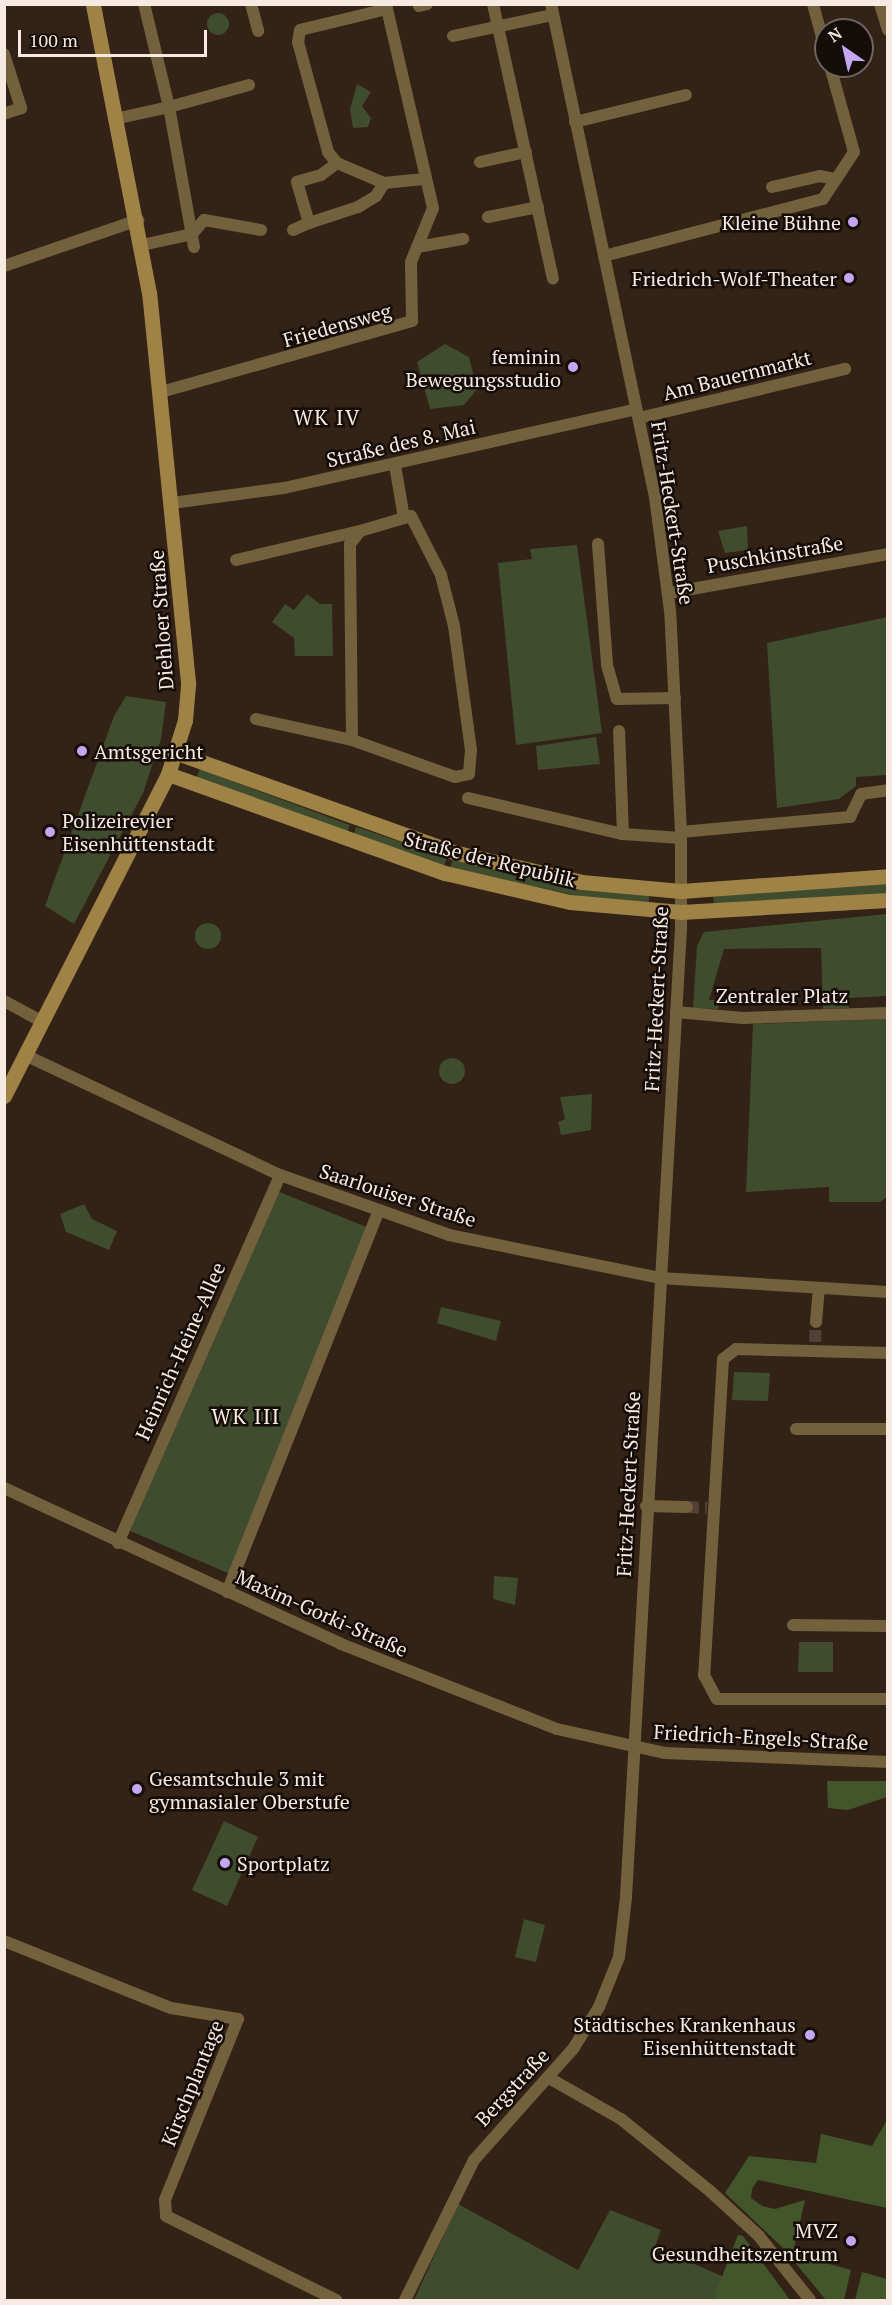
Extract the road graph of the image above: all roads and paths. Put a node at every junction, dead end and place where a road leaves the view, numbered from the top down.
1 (93, 4) edge
2 (144, 4) edge
3 (251, 4) edge
4 (493, 4) edge
5 (880, 4) edge
6 (552, 10) edge
7 (497, 27) junction
8 (888, 30) edge
9 (258, 31) dead end
10 (453, 36) dead end
11 (4, 54) edge
12 (833, 78) edge
13 (249, 85) dead end
14 (686, 95) dead end
15 (169, 107) junction
16 (4, 114) edge
17 (119, 118) junction
18 (575, 122) junction
19 (526, 152) junction
20 (480, 162) dead end
21 (337, 163) junction
22 (424, 179) junction
23 (836, 179) junction
24 (384, 183) junction
25 (772, 187) dead end
26 (538, 207) junction
27 (488, 217) dead end
28 (138, 220) junction
29 (309, 223) junction
30 (261, 230) dead end
31 (293, 230) dead end
32 (192, 234) junction
33 (464, 239) dead end
34 (142, 245) junction
35 (194, 247) dead end
36 (417, 248) junction
37 (604, 256) junction
38 (4, 266) edge
39 (553, 279) dead end
40 (845, 369) dead end
41 (160, 392) junction
42 (637, 413) junction
43 (395, 465) junction
44 (172, 503) junction
45 (404, 518) junction
46 (360, 531) junction
47 (598, 544) dead end
48 (888, 554) edge
49 (236, 560) dead end
50 (669, 594) junction
51 (675, 698) junction
52 (256, 718) dead end
53 (619, 730) dead end
54 (352, 741) junction
55 (177, 753) junction
56 (168, 774) junction
57 (888, 790) edge
58 (468, 798) dead end
59 (623, 834) junction
60 (681, 835) junction
61 (888, 876) edge
62 (681, 891) junction
63 (888, 900) edge
64 (681, 912) junction
65 (4, 1002) edge
66 (676, 1012) junction
67 (888, 1013) edge
68 (43, 1022) junction
69 (26, 1055) junction
70 (4, 1096) edge
71 (280, 1176) junction
72 (378, 1212) junction
73 (660, 1278) junction
74 (819, 1290) junction
75 (888, 1292) edge
76 (816, 1323) tunnel mouth
77 (888, 1353) edge
78 (796, 1429) dead end
79 (888, 1429) edge
80 (4, 1488) edge
81 (646, 1506) junction
82 (687, 1507) tunnel mouth
83 (118, 1542) junction
84 (227, 1592) junction
85 (793, 1625) dead end
86 (888, 1626) edge
87 (888, 1699) edge
88 (634, 1749) junction
89 (888, 1762) edge
90 (4, 1941) edge
91 (549, 2078) junction
92 (336, 2301) edge
93 (405, 2301) edge
94 (810, 2301) edge

1 - 17 street, Diehloer Straße
2 - 15 street
3 - 9 street
4 - 7 street
5 - 8 street
6 - 7 street, Fritz-Heckert-Straße
6 - 18 street, Fritz-Heckert-Straße
7 - 10 street, Fritz-Heckert-Straße
7 - 19 street
11 - 16 street
12 - 23 street
13 - 15 street
14 - 18 street
15 - 17 street
15 - 32 street
17 - 28 street, Diehloer Straße
18 - 37 street, Fritz-Heckert-Straße
19 - 20 street
19 - 26 street
21 - 22 street, Friedensweg
21 - 24 street
21 - 29 street
22 - 24 street
22 - 36 street, Friedensweg
23 - 25 street
23 - 37 street
24 - 29 street
26 - 27 street
26 - 39 street
28 - 34 street, Diehloer Straße
28 - 38 street
29 - 31 street
30 - 32 street
32 - 34 street
32 - 35 street
33 - 36 street
34 - 41 street, Diehloer Straße
36 - 41 street, Friedensweg
37 - 42 street, Fritz-Heckert-Straße
40 - 42 street, Am Bauernmarkt
41 - 44 street, Diehloer Straße
42 - 43 street, Straße des 8. Mai
42 - 50 street, Fritz-Heckert-Straße
43 - 44 street, Straße des 8. Mai
43 - 45 street
44 - 55 street, Diehloer Straße
45 - 46 street
45 - 54 street
46 - 49 street
46 - 54 street
47 - 51 street
48 - 50 street, Puschkinstraße
50 - 51 street, Fritz-Heckert-Straße
51 - 60 street, Fritz-Heckert-Straße
52 - 54 street
53 - 59 street
55 - 56 street, Diehloer Straße
55 - 62 street, Straße der Republik
56 - 64 street, Straße der Republik
56 - 68 street, Diehloer Straße
57 - 60 street
58 - 59 street
59 - 60 street
60 - 62 street, Fritz-Heckert-Straße
61 - 62 street, Straße der Republik
62 - 64 street, Fritz-Heckert-Straße
63 - 64 street, Straße der Republik
64 - 66 street, Fritz-Heckert-Straße
65 - 68 street
66 - 67 street, Zentraler Platz
66 - 73 street, Fritz-Heckert-Straße
68 - 69 street, Diehloer Straße
69 - 70 street, Diehloer Straße
69 - 71 street, Saarlouiser Straße
71 - 72 street, Saarlouiser Straße
71 - 83 street, Heinrich-Heine-Allee
72 - 73 street, Saarlouiser Straße
72 - 84 street
73 - 74 street, Saarlouiser Straße
73 - 81 street, Fritz-Heckert-Straße
74 - 75 street, Saarlouiser Straße
74 - 76 street
77 - 87 street
78 - 79 street
80 - 83 street, Maxim-Gorki-Straße
81 - 82 street
81 - 88 street, Fritz-Heckert-Straße
83 - 84 street, Maxim-Gorki-Straße
84 - 88 street, Maxim-Gorki-Straße
85 - 86 street
88 - 89 street, Friedrich-Engels-Straße
88 - 91 street, Bergstraße
90 - 92 street, Kirschplantage
91 - 93 street, Bergstraße
91 - 94 street

